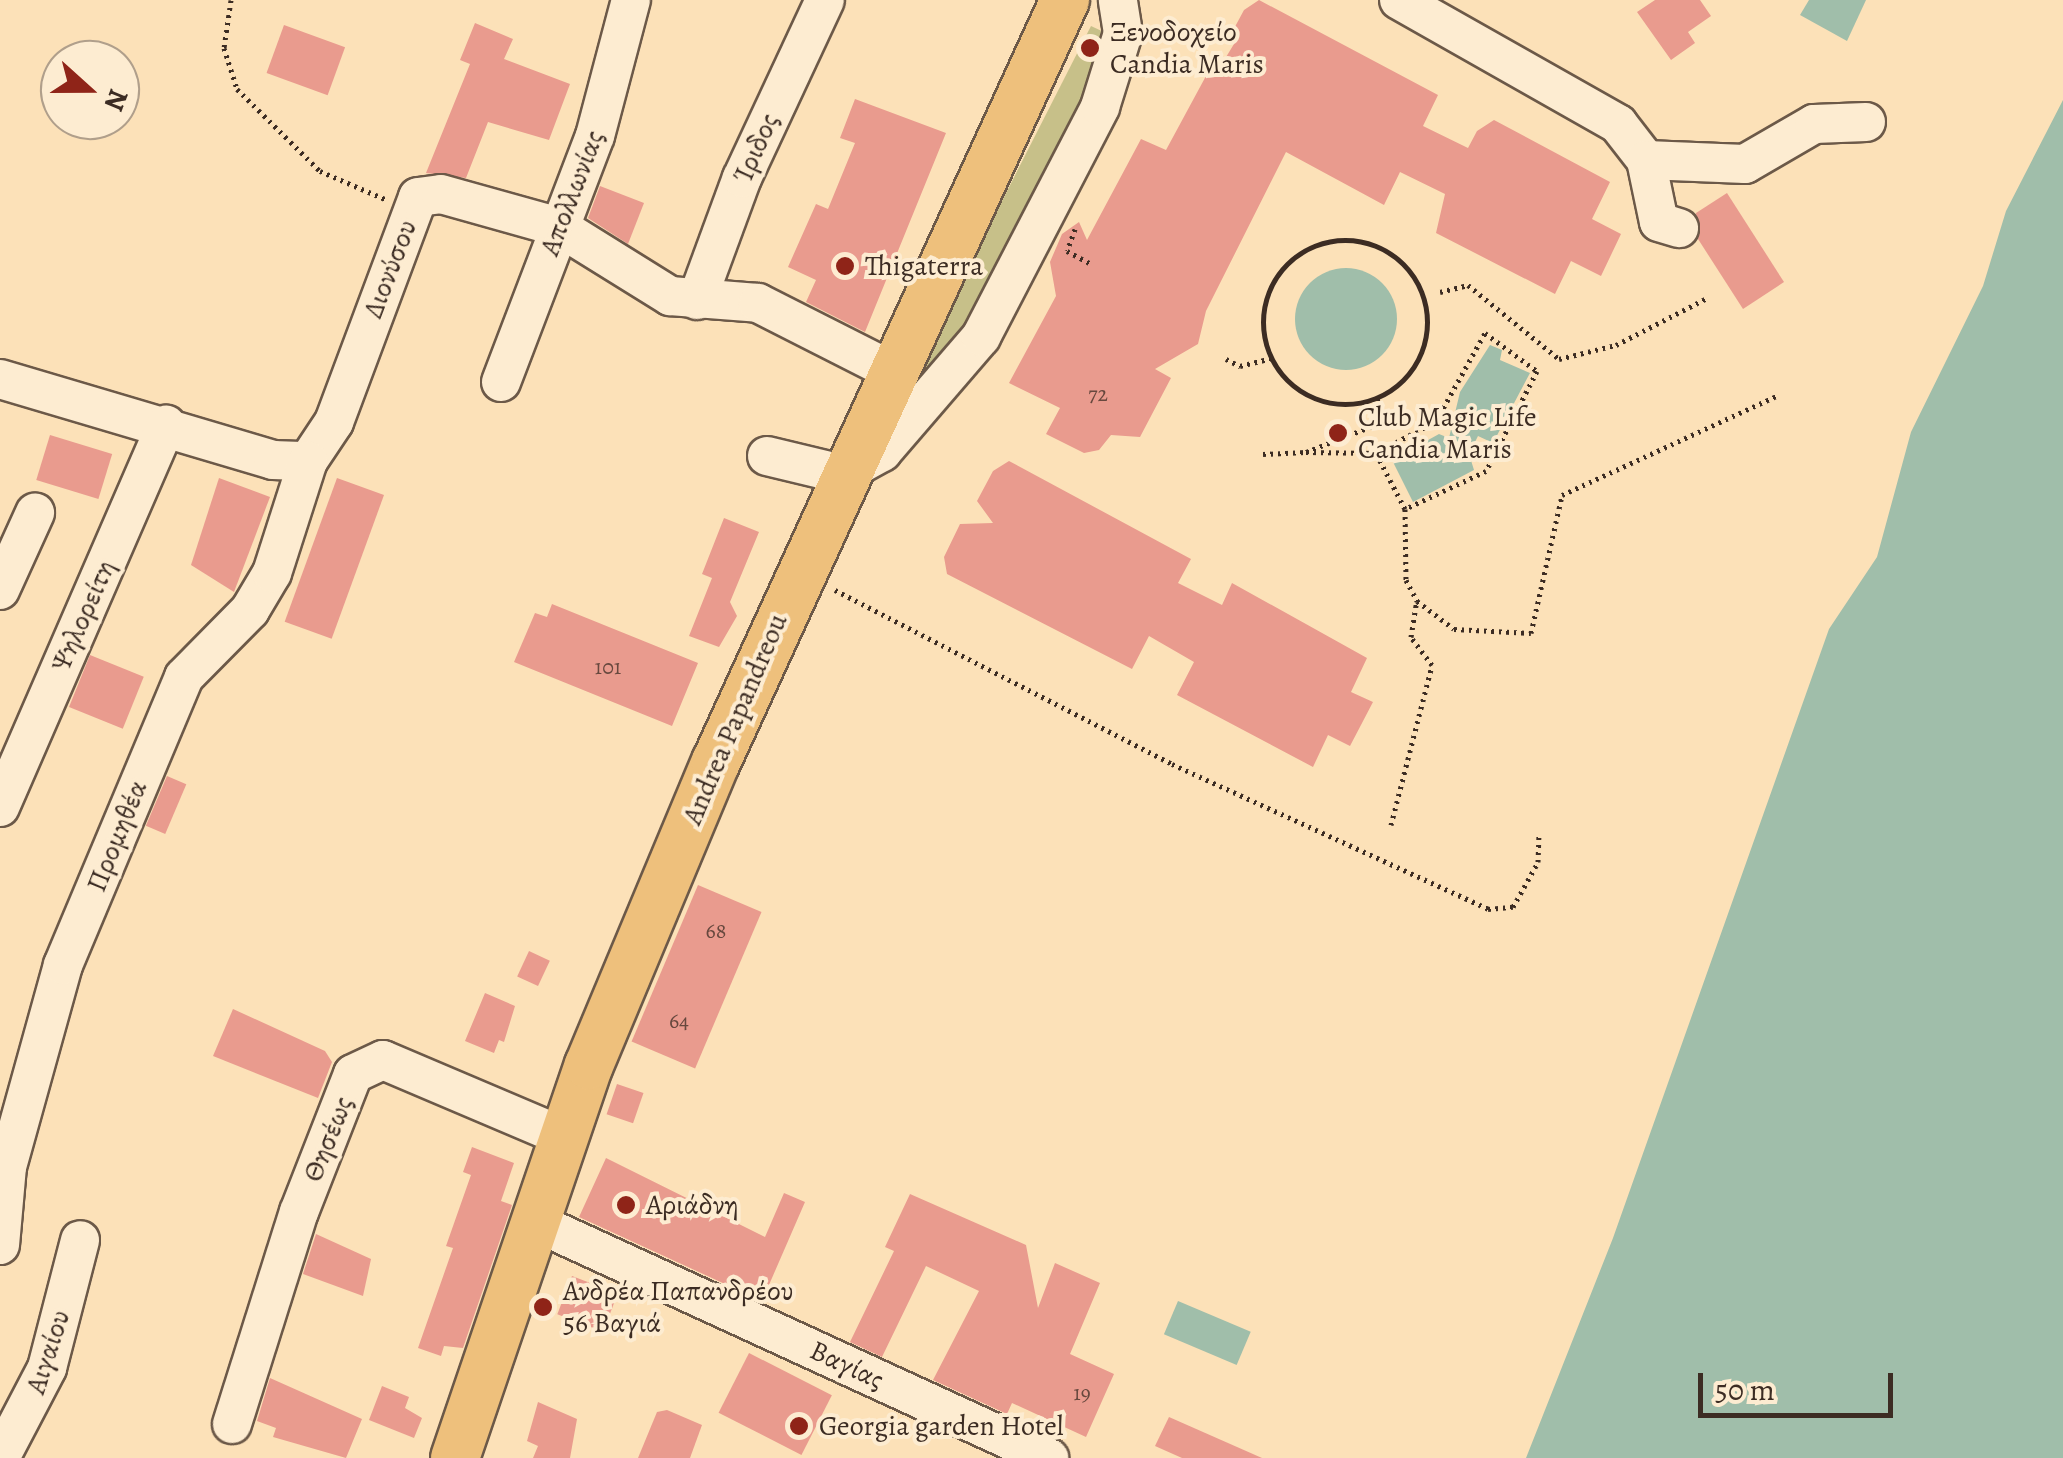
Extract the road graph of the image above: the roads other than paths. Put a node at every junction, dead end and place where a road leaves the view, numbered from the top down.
1 (631, 0) edge
2 (825, 0) edge
3 (1065, 0) edge
4 (1118, 0) edge
5 (1398, 0) edge
6 (1866, 122) dead end
7 (1646, 160) junction
8 (559, 227) junction
9 (1679, 228) dead end
10 (697, 300) junction
11 (890, 370) junction
12 (0, 379) edge
13 (501, 382) dead end
14 (166, 426) junction
15 (767, 456) dead end
16 (308, 461) junction
17 (842, 474) junction
18 (35, 513) dead end
19 (0, 590) edge
20 (0, 807) edge
21 (564, 1136) junction
22 (4, 1164) edge
23 (535, 1222) junction
24 (80, 1240) dead end
25 (0, 1245) edge
26 (232, 1424) dead end
27 (457, 1457) edge
28 (0, 1458) edge
29 (1050, 1458) edge

1 - 8 street, Απολλωνίας
2 - 10 street, Ίριδος
3 - 11 main road, Andrea Papandreou
4 - 17 street
5 - 7 street
6 - 7 street
7 - 9 street
8 - 10 street, Διονύσου
8 - 13 street, Απολλωνίας
8 - 16 street, Διονύσου
10 - 11 street, Διονύσου
11 - 17 main road, Andrea Papandreou
12 - 14 street
14 - 16 street
14 - 20 street, Ψηλορείτη
15 - 17 street
16 - 22 street, Προμηθέα
17 - 21 main road, Andrea Papandreou
18 - 19 street
21 - 23 main road, Andrea Papandreou
21 - 26 street, Θησέως
22 - 25 street, Προμηθέα
23 - 27 main road, Andrea Papandreou
23 - 29 street, Βαγίας
24 - 28 street, Αιγαίου

